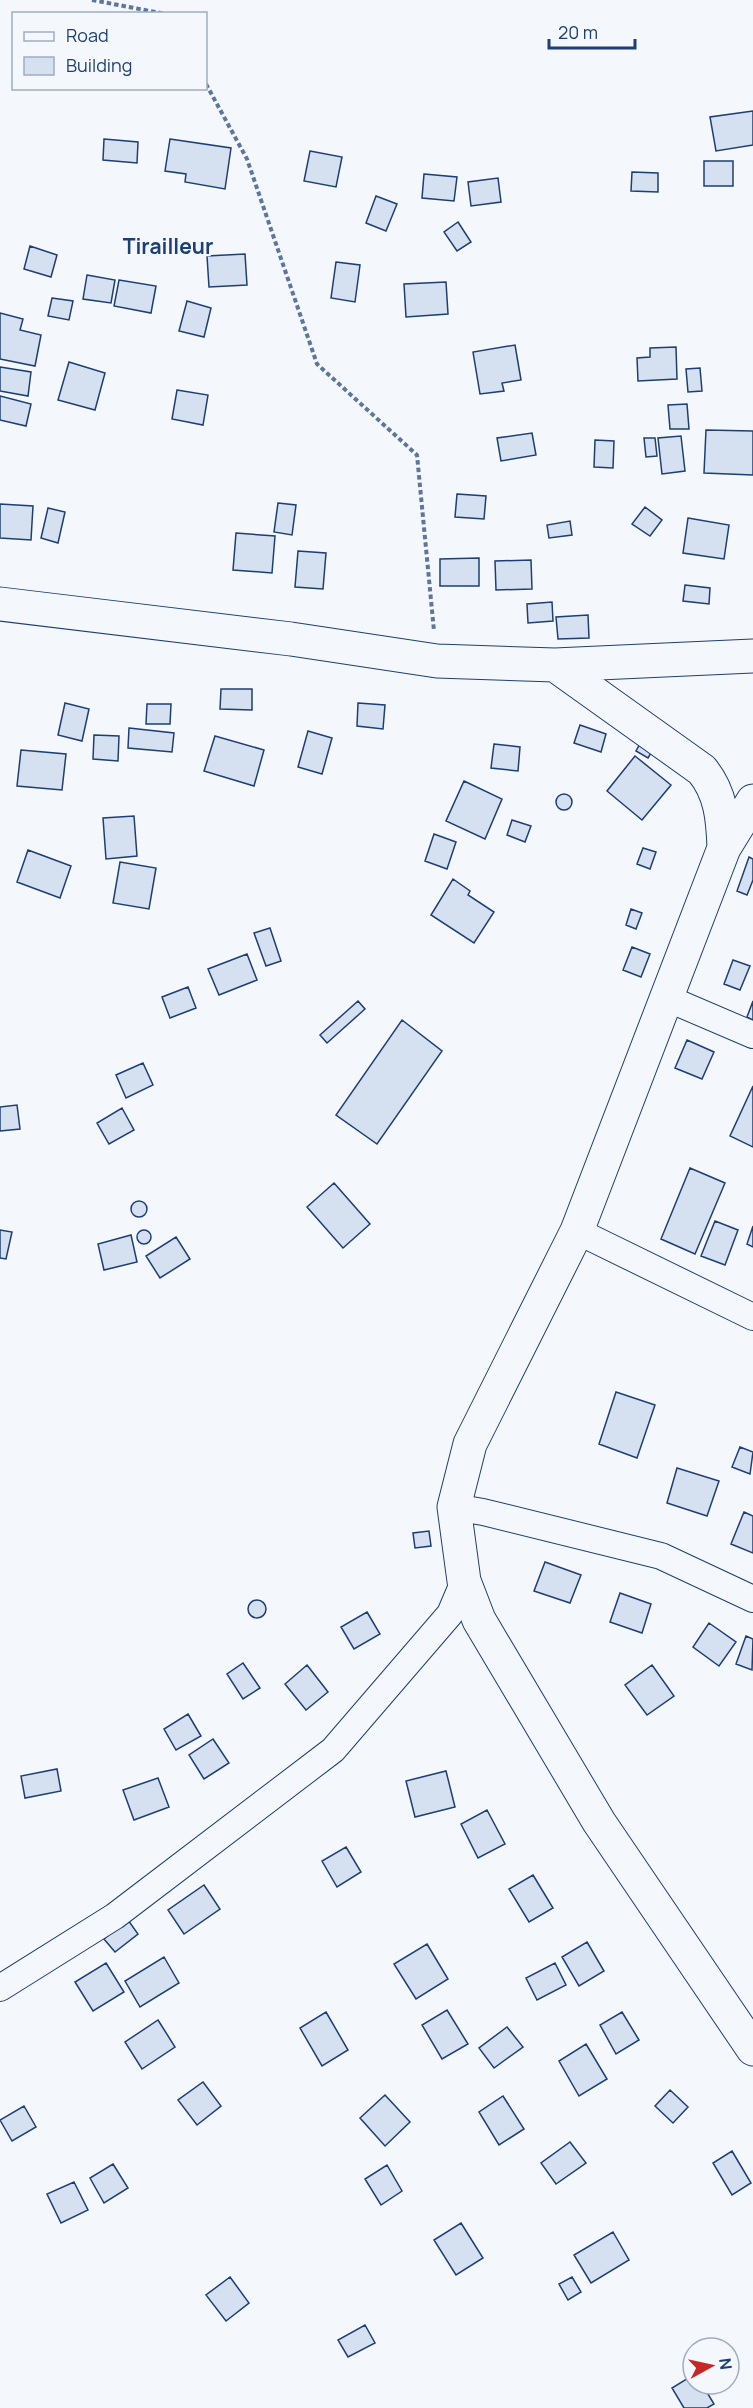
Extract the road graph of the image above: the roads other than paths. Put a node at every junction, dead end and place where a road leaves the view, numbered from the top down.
1 (0, 604) edge
2 (753, 656) edge
3 (555, 665) junction
4 (753, 801) edge
5 (724, 848) junction
6 (664, 997) junction
7 (753, 1035) edge
8 (577, 1230) junction
9 (753, 1317) edge
10 (454, 1507) junction
11 (464, 1581) junction
12 (753, 1599) edge
13 (0, 1988) edge
14 (753, 2049) edge

1 - 3 main road
2 - 3 main road
3 - 5 main road
4 - 5 main road
5 - 6 main road
6 - 7 street
6 - 8 main road
8 - 9 street
8 - 10 main road
10 - 11 main road
10 - 12 street
11 - 13 street
11 - 14 main road

